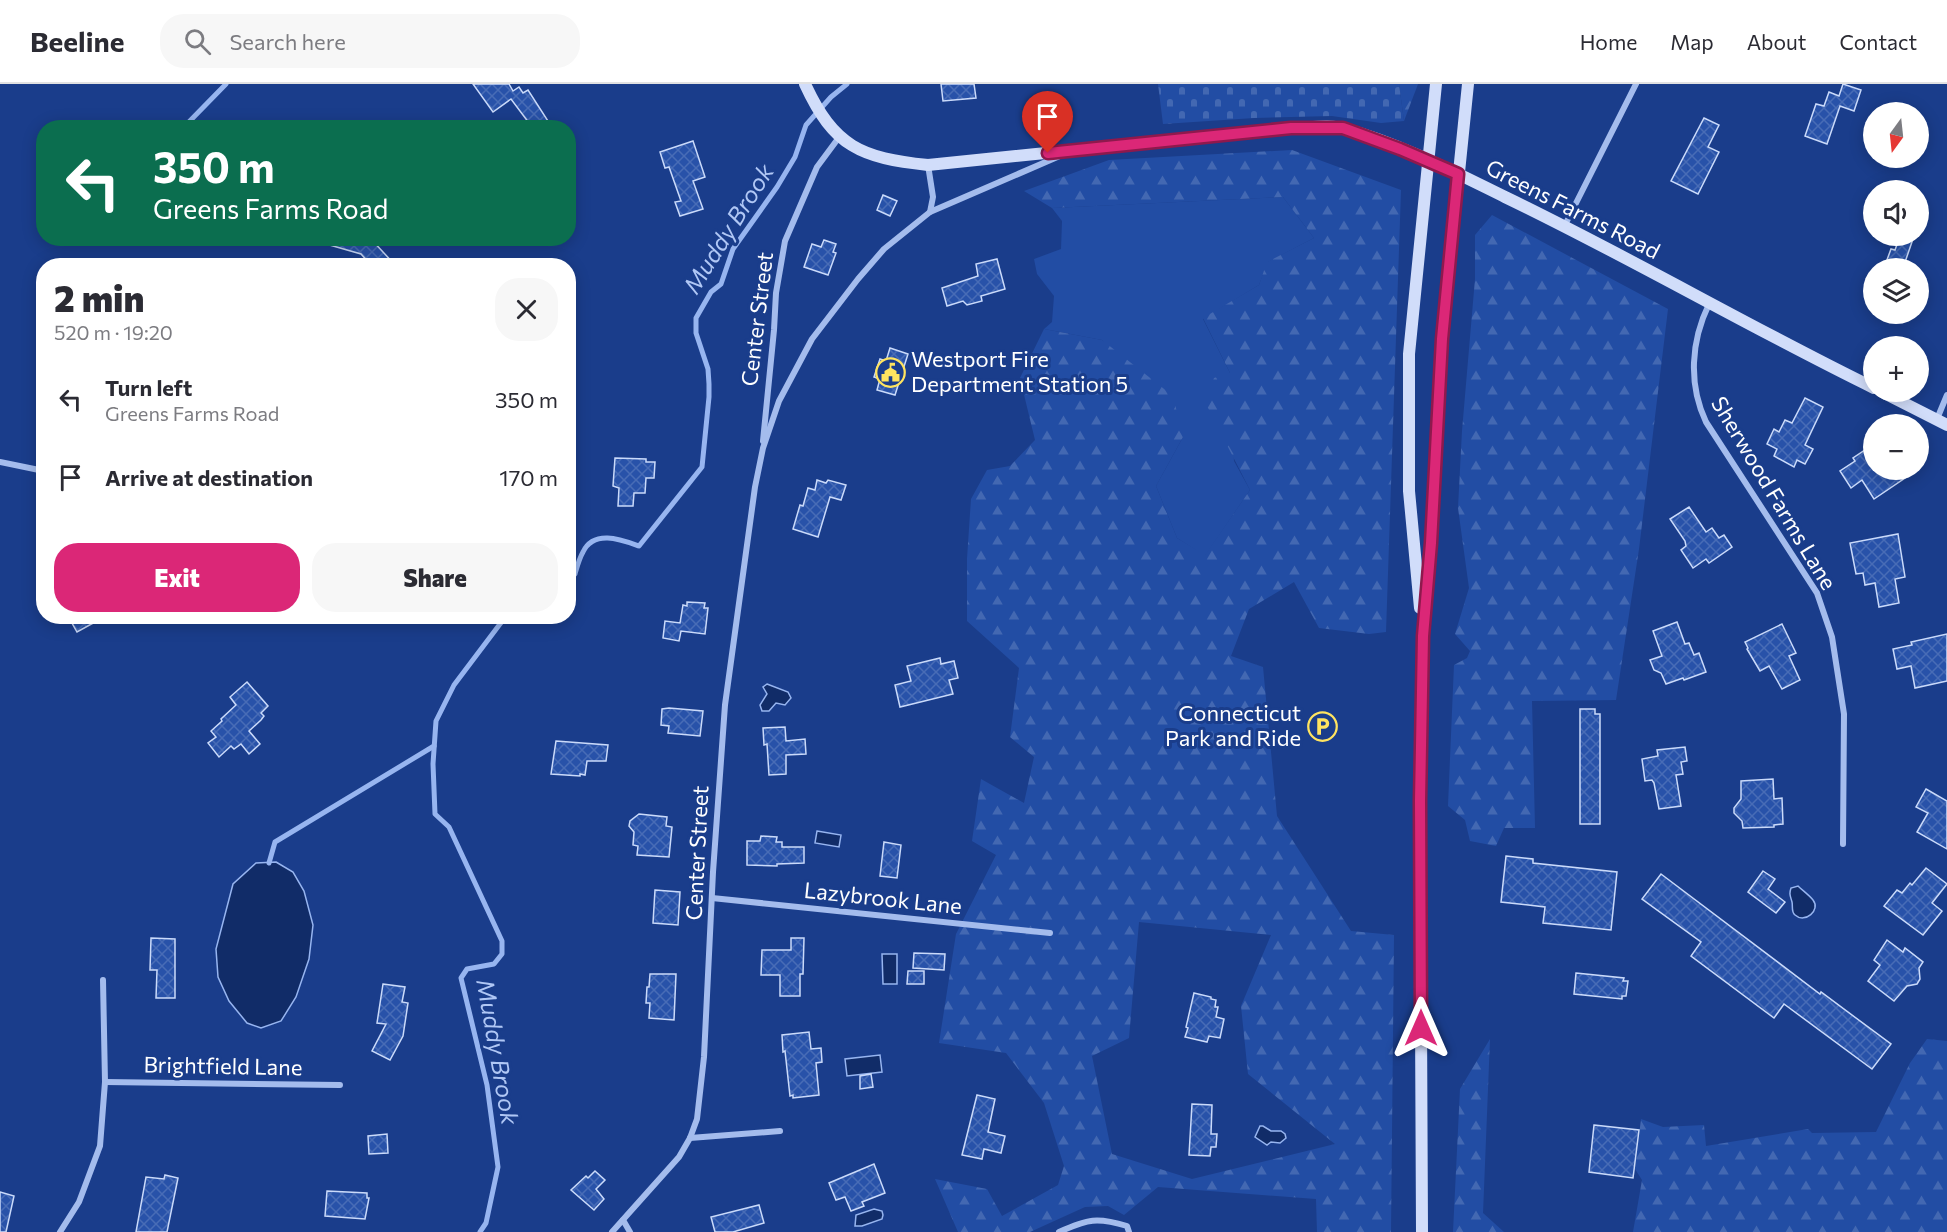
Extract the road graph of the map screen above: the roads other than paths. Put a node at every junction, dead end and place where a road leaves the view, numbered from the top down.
1 (1436, 84) edge
2 (1468, 84) edge
3 (1636, 84) edge
4 (806, 87) edge
5 (840, 136) junction
6 (1071, 151) junction
7 (1428, 161) junction
8 (928, 165) junction
9 (1458, 174) junction
10 (930, 212) junction
11 (1565, 225) junction
12 (1709, 304) junction
13 (1863, 382) edge
14 (1947, 395) edge
15 (1902, 402) edge
16 (1942, 422) edge
17 (763, 448) junction
18 (0, 462) edge
19 (36, 469) edge
20 (1423, 636) junction
21 (1843, 844) dead end
22 (712, 898) junction
23 (1050, 933) dead end
24 (103, 980) dead end
25 (105, 1082) junction
26 (340, 1085) dead end
27 (780, 1131) dead end
28 (690, 1138) junction
29 (623, 1220) junction
30 (60, 1232) edge
31 (612, 1232) edge
32 (630, 1232) edge
33 (1059, 1232) edge
34 (1129, 1232) edge
35 (1422, 1232) edge

1 - 7 main road
2 - 9 main road
3 - 11 street
4 - 5 main road, Greens Farms Road
5 - 8 main road, Greens Farms Road
5 - 17 street, Center Street
6 - 7 main road, Greens Farms Road
6 - 8 main road, Greens Farms Road
6 - 10 street, Center Street
7 - 9 main road, Greens Farms Road
7 - 20 main road
8 - 10 street
9 - 11 main road, Greens Farms Road
9 - 20 main road
10 - 17 street, Center Street
11 - 12 main road, Greens Farms Road
12 - 13 main road, Greens Farms Road
12 - 21 street, Sherwood Farms Lane
14 - 16 street
15 - 16 main road
17 - 22 street, Center Street
18 - 19 street
20 - 35 main road
22 - 23 street, Lazybrook Lane
22 - 28 street, Center Street
24 - 25 street
25 - 26 street, Brightfield Lane
25 - 30 street
27 - 28 street
28 - 29 street, Center Street
29 - 31 street, Center Street
29 - 32 street
33 - 34 street

